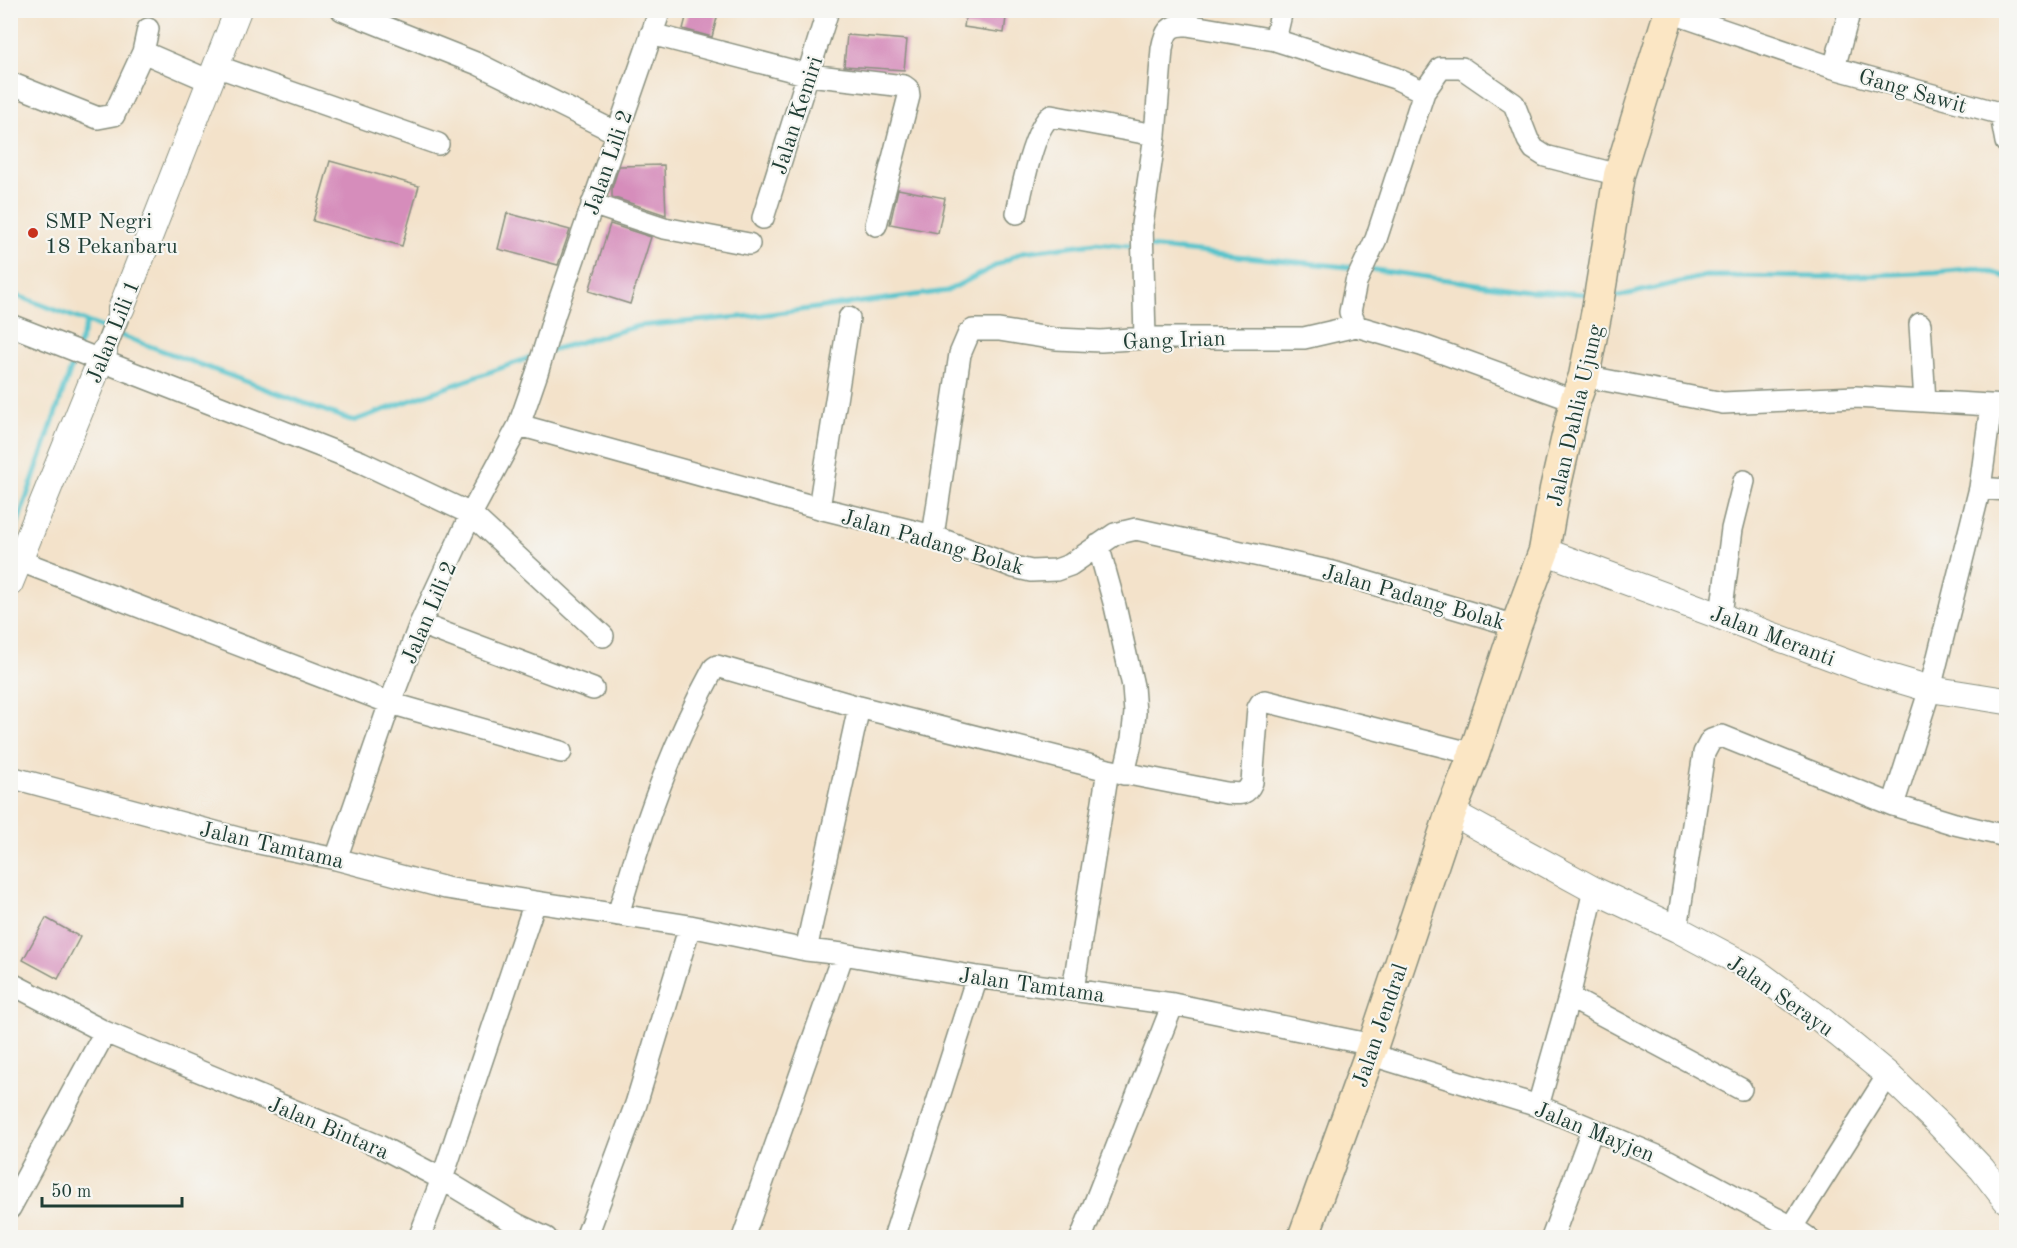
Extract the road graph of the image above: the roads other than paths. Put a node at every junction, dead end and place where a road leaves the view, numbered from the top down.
1 (238, 10) edge
2 (342, 10) edge
3 (660, 10) edge
4 (828, 10) edge
5 (1282, 10) edge
6 (1850, 10) edge
7 (1670, 11) edge
8 (148, 29) dead end
9 (651, 34) junction
10 (1275, 40) junction
11 (143, 52) junction
12 (1834, 68) junction
13 (213, 73) junction
14 (809, 75) junction
15 (10, 83) edge
16 (1424, 92) junction
17 (2004, 115) edge
18 (617, 133) junction
19 (1155, 135) junction
20 (2007, 142) edge
21 (438, 144) dead end
22 (1619, 175) junction
23 (592, 204) junction
24 (1017, 213) dead end
25 (763, 219) dead end
26 (876, 225) dead end
27 (749, 244) dead end
28 (121, 309) joint
29 (849, 318) dead end
30 (1920, 324) dead end
31 (10, 325) edge
32 (1356, 326) junction
33 (1145, 338) junction
34 (96, 356) junction
35 (1579, 388) junction
36 (1925, 401) junction
37 (1999, 406) edge
38 (519, 424) junction
39 (1744, 481) dead end
40 (1980, 488) junction
41 (2007, 490) edge
42 (819, 508) junction
43 (471, 514) junction
44 (933, 536) junction
45 (1098, 545) junction
46 (1544, 551) junction
47 (14, 567) edge
48 (1721, 615) junction
49 (420, 624) junction
50 (1516, 626) junction
51 (603, 636) dead end
52 (593, 689) dead end
53 (1930, 689) junction
54 (2007, 701) edge
55 (390, 703) junction
56 (859, 707) junction
57 (561, 752) dead end
58 (1474, 754) junction
59 (1116, 772) junction
60 (10, 777) edge
61 (1893, 806) junction
62 (1451, 812) junction
63 (2007, 836) edge
64 (336, 859) junction
65 (1594, 890) junction
66 (535, 902) junction
67 (618, 915) junction
68 (690, 926) junction
69 (1677, 929) junction
70 (806, 950) junction
71 (843, 954) junction
72 (977, 977) junction
73 (10, 982) edge
74 (1073, 990) junction
75 (1569, 997) junction
76 (1173, 1004) junction
77 (105, 1032) junction
78 (1371, 1050) junction
79 (1888, 1075) junction
80 (1741, 1089) dead end
81 (1538, 1107) junction
82 (1592, 1130) junction
83 (442, 1179) junction
84 (2007, 1200) edge
85 (10, 1208) edge
86 (516, 1231) edge
87 (1800, 1232) edge
88 (419, 1238) edge
89 (546, 1238) edge
90 (586, 1238) edge
91 (743, 1238) edge
92 (894, 1238) edge
93 (1081, 1238) edge
94 (1303, 1238) edge
95 (1552, 1238) edge

1 - 13 street, Jalan Lili 1
2 - 18 street
3 - 9 street, Jalan Lili 2
4 - 14 street, Jalan Kemiri
5 - 10 street
6 - 12 street, Gang Sawit
7 - 12 street, Gang Sawit
7 - 22 main road, Jalan Dahlia Ujung
8 - 11 street
9 - 14 street
9 - 18 street, Jalan Lili 2
10 - 16 street
10 - 19 street
11 - 13 street
11 - 15 street
12 - 17 street, Gang Sawit
13 - 21 street
13 - 28 street, Jalan Lili 1
14 - 25 street, Jalan Kemiri
14 - 26 street
16 - 22 street
16 - 32 street
17 - 20 street, Gang Sawit
18 - 23 street, Jalan Lili 2
19 - 24 street
19 - 33 street
22 - 35 main road, Jalan Dahlia Ujung
23 - 27 street
23 - 38 street, Jalan Lili 2
28 - 34 street, Jalan Lili 1
29 - 42 street
30 - 36 street
31 - 34 street
32 - 33 street, Gang Irian
32 - 35 street, Gang Irian
33 - 44 street, Gang Irian
34 - 43 street
34 - 47 street, Jalan Lili 1
35 - 36 street, Gang Irian
35 - 46 main road, Jalan Dahlia Ujung
36 - 37 street, Gang Irian
37 - 40 street
38 - 42 street, Jalan Padang Bolak
38 - 43 street, Jalan Lili 2
39 - 48 street
40 - 41 street
40 - 53 street
42 - 44 street, Jalan Padang Bolak
43 - 49 street, Jalan Lili 2
43 - 51 street
44 - 45 street, Jalan Padang Bolak
45 - 50 street, Jalan Padang Bolak
45 - 59 street
46 - 48 street, Jalan Meranti
46 - 50 main road, Jalan Dahlia Ujung
47 - 55 street
48 - 53 street, Jalan Meranti
49 - 52 street
49 - 55 street, Jalan Lili 2
50 - 58 main road, Jalan Dahlia Ujung
53 - 54 street, Jalan Meranti
53 - 61 street
55 - 57 street
55 - 64 street, Jalan Lili 2
56 - 59 street
56 - 67 street
56 - 70 street
58 - 59 street
58 - 62 main road, Jalan Dahlia Ujung
59 - 74 street
60 - 64 street, Jalan Tamtama
61 - 63 street
61 - 69 street
62 - 65 street, Jalan Serayu
62 - 78 main road, Jalan Jendral
64 - 66 street, Jalan Tamtama
65 - 69 street, Jalan Serayu
65 - 75 street
66 - 67 street, Jalan Tamtama
66 - 83 street
67 - 68 street, Jalan Tamtama
68 - 70 street, Jalan Tamtama
68 - 90 street
69 - 79 street, Jalan Serayu
70 - 71 street, Jalan Tamtama
71 - 72 street, Jalan Tamtama
71 - 91 street
72 - 74 street, Jalan Tamtama
72 - 92 street
73 - 77 street, Jalan Bintara
74 - 76 street, Jalan Tamtama
75 - 80 street
75 - 81 street
76 - 78 street, Jalan Tamtama
76 - 93 street
77 - 83 street, Jalan Bintara
77 - 85 street
78 - 81 street, Jalan Mayjen
78 - 94 main road, Jalan Jendral
79 - 84 street, Jalan Serayu
79 - 87 street
81 - 82 street, Jalan Mayjen
82 - 87 street, Jalan Mayjen
82 - 95 street
83 - 86 street, Jalan Bintara
83 - 88 street
86 - 89 street, Jalan Bintara

